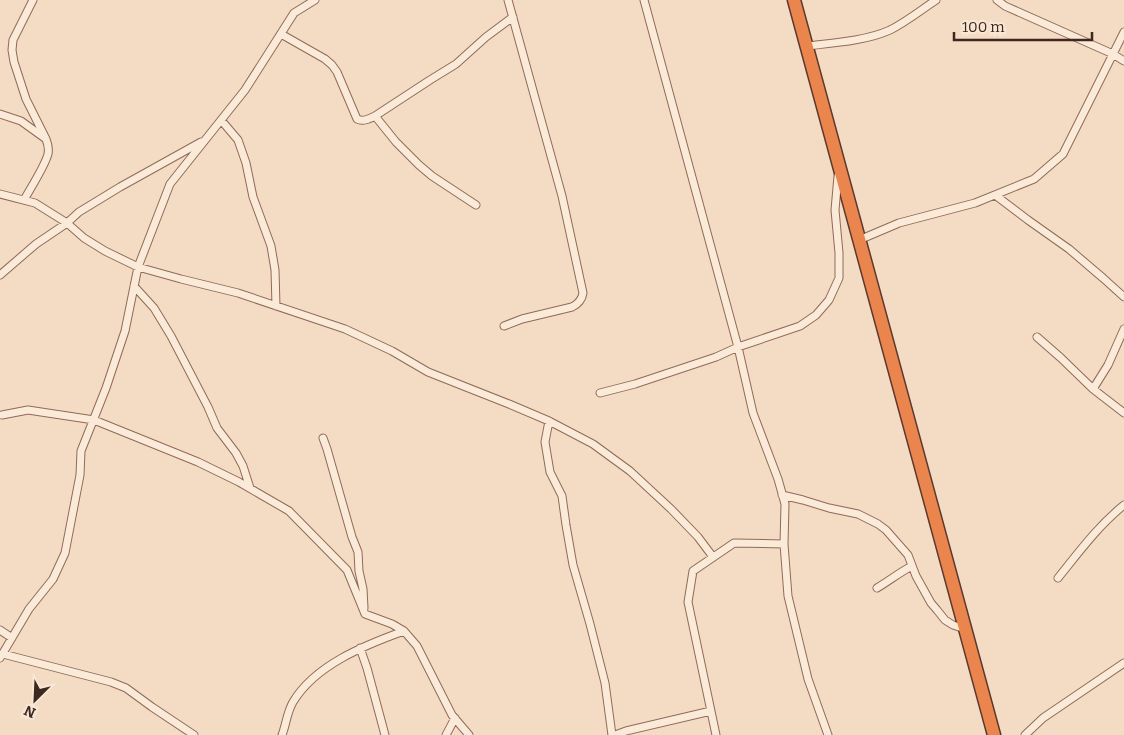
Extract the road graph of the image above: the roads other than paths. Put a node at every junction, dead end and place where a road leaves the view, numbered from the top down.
1 (33, 0) edge
2 (316, 0) edge
3 (508, 0) edge
4 (644, 0) edge
5 (794, 0) edge
6 (936, 0) edge
7 (997, 0) edge
8 (513, 17) junction
9 (1124, 32) edge
10 (281, 34) junction
11 (806, 46) junction
12 (1113, 54) junction
13 (1124, 61) edge
14 (0, 114) edge
15 (375, 116) junction
16 (221, 120) junction
17 (46, 139) junction
18 (205, 140) junction
19 (839, 168) junction
20 (0, 194) edge
21 (995, 195) junction
22 (24, 200) junction
23 (476, 205) dead end
24 (67, 223) junction
25 (859, 240) junction
26 (138, 267) junction
27 (0, 275) edge
28 (134, 286) junction
29 (1124, 297) edge
30 (276, 306) junction
31 (504, 326) dead end
32 (1124, 329) edge
33 (1036, 337) dead end
34 (738, 347) junction
35 (1093, 389) junction
36 (600, 393) dead end
37 (1124, 413) edge
38 (2, 415) dead end
39 (94, 420) junction
40 (549, 421) junction
41 (323, 438) dead end
42 (251, 488) junction
43 (782, 495) junction
44 (1124, 505) edge
45 (784, 544) junction
46 (713, 557) junction
47 (912, 566) junction
48 (1058, 578) dead end
49 (877, 588) dead end
50 (365, 614) junction
51 (965, 629) junction
52 (0, 630) edge
53 (404, 631) junction
54 (12, 638) junction
55 (360, 648) junction
56 (2, 656) edge
57 (1124, 662) edge
58 (711, 711) junction
59 (455, 718) junction
60 (194, 735) edge
61 (282, 735) edge
62 (385, 735) edge
63 (446, 735) edge
64 (469, 735) edge
65 (614, 735) edge
66 (716, 735) edge
67 (828, 735) edge
68 (994, 735) edge
69 (1025, 735) edge

1 - 17 street
2 - 10 street
3 - 8 street
4 - 34 street
5 - 11 highway
6 - 11 street
7 - 12 street
8 - 15 street
8 - 31 street
9 - 12 street
10 - 15 street
10 - 16 street
11 - 19 highway
12 - 13 street
12 - 21 street
14 - 17 street
15 - 23 street
16 - 18 street
16 - 30 street
17 - 22 street
18 - 24 street
18 - 26 street
19 - 25 highway
19 - 34 street
20 - 22 street
21 - 25 street
21 - 29 street
22 - 24 street
24 - 26 street
24 - 27 street
25 - 51 highway
26 - 28 street
26 - 30 street
28 - 39 street
28 - 42 street
30 - 40 street
32 - 35 street
33 - 35 street
34 - 36 street
34 - 43 street
35 - 37 street
38 - 39 street
39 - 42 street
39 - 54 street
40 - 46 street
40 - 65 street
41 - 50 street
42 - 50 street
43 - 45 street
43 - 47 street
44 - 48 street
45 - 46 street
45 - 67 street
46 - 58 street
47 - 49 street
47 - 51 street
50 - 53 street
51 - 68 highway
52 - 54 street
53 - 55 street
53 - 59 street
54 - 56 street
55 - 61 street
55 - 62 street
56 - 60 street
57 - 69 street
58 - 65 street
58 - 66 street
59 - 63 street
59 - 64 street

